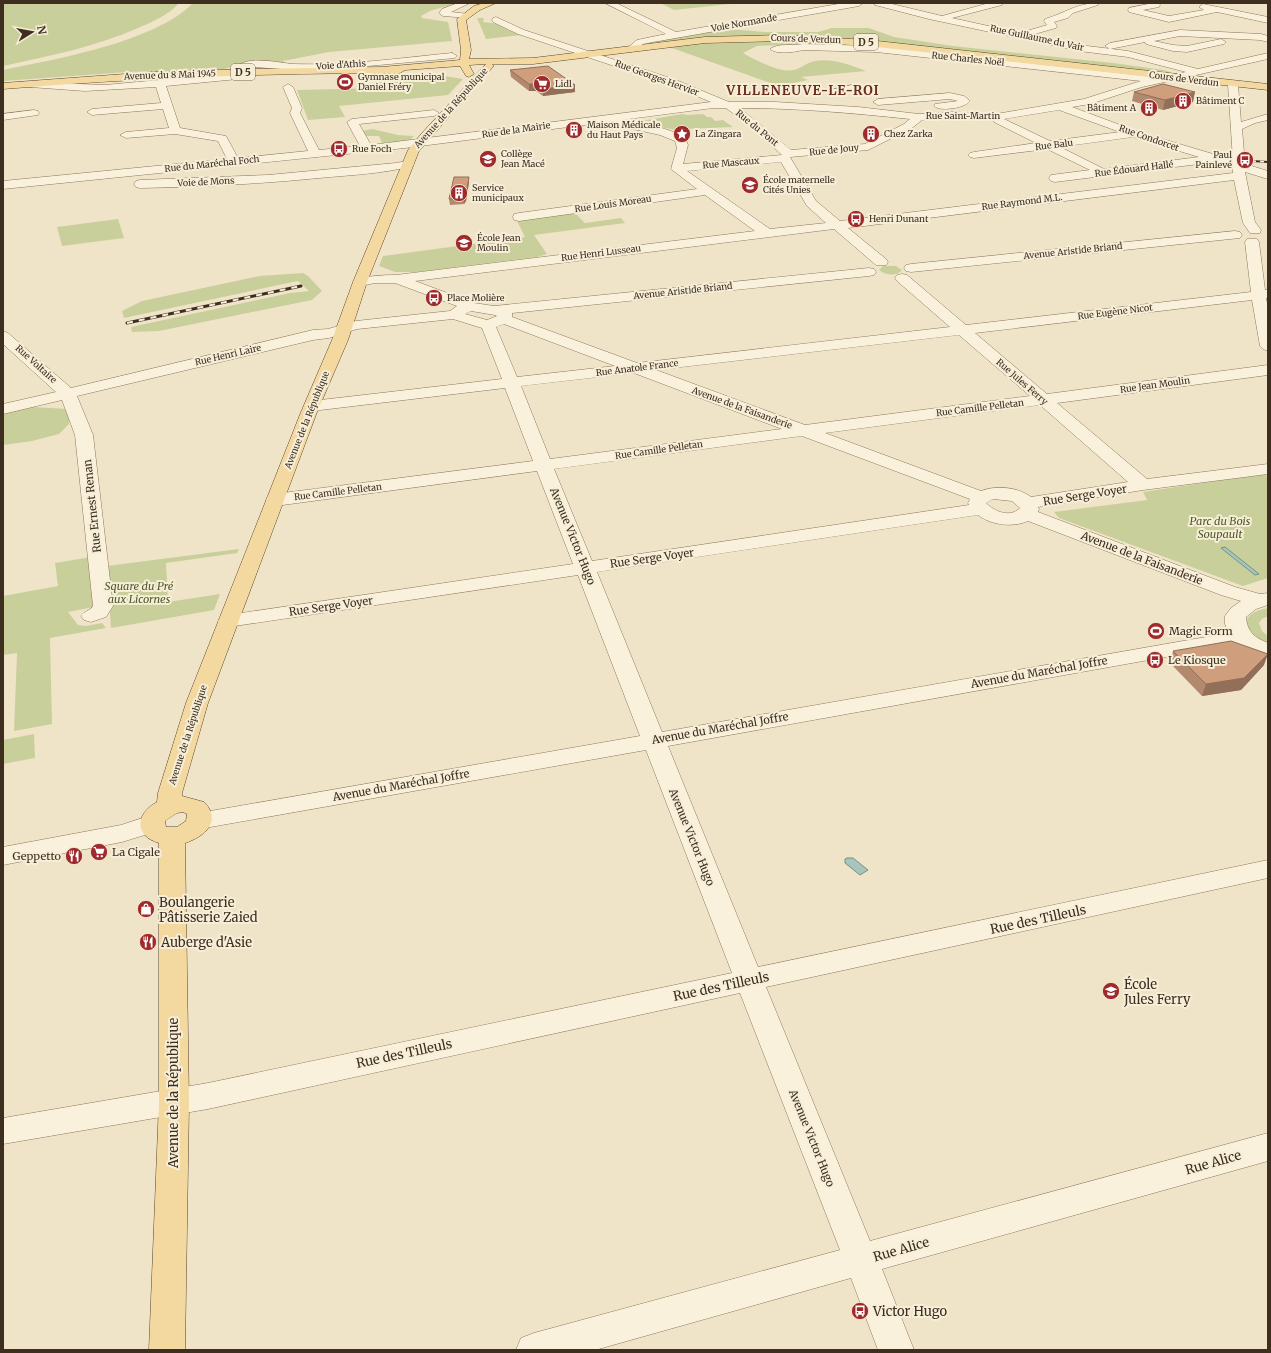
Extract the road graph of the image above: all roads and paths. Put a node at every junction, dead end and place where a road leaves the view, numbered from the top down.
1 (466, 3) edge
2 (492, 3) edge
3 (609, 3) edge
4 (859, 3) edge
5 (878, 3) edge
6 (999, 3) edge
7 (1095, 3) edge
8 (1196, 3) edge
9 (798, 5) dead end
10 (1156, 5) dead end
11 (905, 10) junction
12 (1216, 10) junction
13 (816, 11) junction
14 (1070, 11) junction
15 (886, 14) dead end
16 (1088, 14) dead end
17 (466, 16) junction
18 (940, 18) junction
19 (496, 20) dead end
20 (1268, 20) edge
21 (1070, 22) dead end
22 (1051, 27) junction
23 (998, 30) junction
24 (675, 35) junction
25 (1021, 35) junction
26 (975, 36) dead end
27 (1250, 36) junction
28 (1268, 39) edge
29 (1142, 40) junction
30 (631, 49) junction
31 (775, 49) dead end
32 (1105, 51) junction
33 (589, 54) junction
34 (452, 56) dead end
35 (1268, 56) edge
36 (487, 63) junction
37 (465, 65) junction
38 (244, 66) junction
39 (254, 72) junction
40 (1195, 72) junction
41 (218, 73) junction
42 (1176, 77) junction
43 (1160, 80) junction
44 (160, 83) junction
45 (472, 83) junction
46 (30, 84) junction
47 (1227, 84) junction
48 (1246, 84) joint
49 (3, 86) edge
50 (288, 87) dead end
51 (1268, 87) edge
52 (852, 88) dead end
53 (829, 94) dead end
54 (807, 98) dead end
55 (878, 102) dead end
56 (724, 104) junction
57 (771, 104) junction
58 (166, 106) junction
59 (1061, 106) junction
60 (92, 112) dead end
61 (34, 113) dead end
62 (434, 113) dead end
63 (915, 116) junction
64 (3, 117) edge
65 (996, 117) junction
66 (1268, 117) edge
67 (611, 119) junction
68 (1234, 120) junction
69 (175, 131) junction
70 (1135, 134) junction
71 (126, 135) dead end
72 (421, 143) junction
73 (1050, 146) junction
74 (367, 148) junction
75 (315, 153) junction
76 (974, 155) dead end
77 (787, 156) junction
78 (1212, 159) junction
79 (234, 162) junction
80 (408, 164) junction
81 (677, 168) junction
82 (1239, 171) junction
83 (1102, 172) junction
84 (1268, 175) edge
85 (1055, 178) dead end
86 (3, 185) edge
87 (1133, 188) junction
88 (708, 191) junction
89 (3, 192) edge
90 (519, 216) dead end
91 (748, 219) junction
92 (836, 224) junction
93 (804, 228) junction
94 (766, 233) junction
95 (847, 234) junction
96 (1262, 235) edge
97 (881, 262) junction
98 (366, 268) junction
99 (869, 272) junction
100 (896, 276) junction
101 (396, 278) junction
102 (360, 282) junction
103 (1264, 295) edge
104 (469, 306) junction
105 (454, 315) junction
106 (496, 318) junction
107 (343, 329) junction
108 (961, 330) junction
109 (3, 336) edge
110 (1268, 346) edge
111 (634, 368) junction
112 (1268, 370) edge
113 (512, 382) junction
114 (67, 393) junction
115 (1043, 400) junction
116 (312, 406) junction
117 (3, 409) edge
118 (803, 430) junction
119 (1268, 456) edge
120 (544, 465) junction
121 (1268, 468) edge
122 (1143, 485) junction
123 (275, 500) junction
124 (980, 503) junction
125 (1027, 509) junction
126 (586, 568) junction
127 (1263, 599) edge
128 (91, 616) dead end
129 (228, 621) junction
130 (1241, 637) junction
131 (1268, 650) edge
132 (653, 740) junction
133 (169, 806) junction
134 (199, 821) junction
135 (162, 830) junction
136 (3, 856) edge
137 (1268, 869) edge
138 (749, 980) junction
139 (174, 1102) junction
140 (3, 1131) edge
141 (1268, 1147) edge
142 (861, 1260) junction
143 (167, 1350) edge
144 (534, 1350) edge
145 (896, 1350) edge

1 - 17 street
2 - 17 main road
3 - 24 street
4 - 13 street, Voie Normande
5 - 11 street, Rue Guillaume du Vair
6 - 18 street
7 - 14 street
8 - 12 street
9 - 13 street
10 - 12 street
11 - 15 street
11 - 18 street, Rue Guillaume du Vair
12 - 20 street
13 - 24 street, Voie Normande
14 - 16 street
14 - 22 street
17 - 36 main road
17 - 37 main road
18 - 23 street, Rue Guillaume du Vair
19 - 33 street, Rue Georges Hervier
21 - 22 street
22 - 25 street
23 - 25 street, Rue Guillaume du Vair
23 - 26 street
24 - 30 street, Voie Normande
25 - 32 street, Rue Guillaume du Vair
27 - 28 street
27 - 29 street
27 - 29 street
29 - 32 street
30 - 33 main road, Avenue du 8 Mai 1945 / D 5
30 - 42 main road, Cours de Verdun / D 5
31 - 43 street, Rue Charles Noël
32 - 40 street, Rue Guillaume du Vair
33 - 36 main road, Avenue du 8 Mai 1945 / D 5
33 - 56 street, Rue Georges Hervier
34 - 38 street, Voie d'Athis
35 - 40 street, Rue Saint-Martin
36 - 37 main road, Avenue du 8 Mai 1945 / D 5
36 - 45 main road, Avenue de la République
37 - 39 main road, Avenue du 8 Mai 1945 / D 5
37 - 45 main road
38 - 39 street
38 - 41 street, Voie d'Athis
39 - 41 main road, Avenue du 8 Mai 1945 / D 5
39 - 44 street
40 - 42 street, Rue Saint-Martin
40 - 47 street, Rue Guillaume du Vair
41 - 46 main road, Avenue du 8 Mai 1945 / D 5
42 - 43 street, Rue Saint-Martin
42 - 47 main road, Cours de Verdun / D 5
43 - 59 street, Rue Saint-Martin
44 - 46 street
44 - 58 street
45 - 72 main road, Avenue de la République
46 - 49 main road, Avenue du 8 Mai 1945 / D 5
47 - 48 street, Rue Guillaume du Vair
47 - 51 main road, Cours de Verdun / D 5
47 - 68 street
48 - 51 main road, Cours de Verdun / D 5
50 - 75 street
52 - 53 street
54 - 57 street
55 - 63 street, Rue de Jouy
56 - 57 street, Rue Saint-Martin
56 - 67 street, Rue Saint-Martin
56 - 77 street, Rue du Pont
57 - 63 street, Rue Saint-Martin
58 - 60 street
58 - 69 street
59 - 65 street, Rue Saint-Martin
59 - 70 street, Rue Condorcet
61 - 64 street
62 - 74 street
63 - 65 street, Rue Saint-Martin
63 - 77 street, Rue de Jouy
65 - 73 street
66 - 68 street
67 - 72 street, Rue de la Mairie
67 - 81 street
68 - 82 street
69 - 71 street
69 - 79 street
70 - 73 street, Rue Balu
70 - 78 street, Rue Condorcet
72 - 74 street, Rue du Maréchal Foch
72 - 80 main road, Avenue de la République
73 - 76 street, Rue Balu
73 - 83 street
74 - 75 street, Rue du Maréchal Foch
75 - 79 street, Rue du Maréchal Foch
77 - 81 street, Rue Mascaux
77 - 92 street, Rue du Pont
78 - 82 street, Rue Condorcet
78 - 83 street, Rue Édouard Hallé
79 - 86 street, Rue du Maréchal Foch
80 - 89 street, Voie de Mons
80 - 98 main road, Avenue de la République
81 - 88 street
82 - 84 street, Rue Condorcet
82 - 87 street, Rue Raymond M.L.
82 - 96 street
83 - 85 street, Rue Édouard Hallé
83 - 87 street
87 - 92 street, Rue Raymond M.L.
88 - 90 street, Rue Louis Moreau
88 - 91 street
91 - 93 street
91 - 94 street
92 - 93 street, Rue Raymond M.L.
92 - 95 street
93 - 94 street, Rue Henri Lusseau
93 - 95 street
94 - 101 street, Rue Henri Lusseau
95 - 97 street
96 - 100 street, Avenue Aristide Briand
96 - 103 street
97 - 99 street
97 - 100 street
98 - 101 street
98 - 102 main road, Avenue de la République
99 - 100 street
99 - 106 street, Avenue Aristide Briand
100 - 108 street, Rue Jules Ferry
101 - 102 street
101 - 104 street
102 - 107 main road, Avenue de la République
103 - 108 street, Rue Eugène Nicot
103 - 110 street
104 - 105 street
104 - 106 street
105 - 106 street
105 - 107 street, Rue Henri Laire
106 - 111 street, Avenue de la Faisanderie
106 - 113 street, Avenue Victor Hugo
107 - 114 street, Rue Henri Laire
107 - 116 main road, Avenue de la République
108 - 111 street, Rue Anatole France
108 - 115 street, Rue Jules Ferry
109 - 114 street, Rue Voltaire
111 - 113 street, Rue Anatole France
111 - 118 street, Avenue de la Faisanderie
112 - 115 street, Rue Jean Moulin
113 - 116 street, Rue Anatole France
113 - 120 street, Avenue Victor Hugo
114 - 117 street, Rue Henri Laire
114 - 128 street, Rue Ernest Renan
115 - 118 street, Rue Camille Pelletan
115 - 122 street, Rue Jules Ferry
116 - 123 main road, Avenue de la République
118 - 120 street, Rue Camille Pelletan
118 - 124 street, Avenue de la Faisanderie
119 - 121 street
120 - 123 street, Rue Camille Pelletan
120 - 126 street, Avenue Victor Hugo
121 - 122 street, Rue Serge Voyer
122 - 125 street, Rue Serge Voyer
123 - 129 main road, Avenue de la République
124 - 125 street, Avenue de la Faisanderie
124 - 125 street, Rue Serge Voyer
124 - 126 street, Rue Serge Voyer
125 - 127 street, Avenue de la Faisanderie
126 - 129 street, Rue Serge Voyer
126 - 132 street, Avenue Victor Hugo
127 - 130 street
129 - 133 main road, Avenue de la République
130 - 131 street
130 - 132 street, Avenue du Maréchal Joffre
132 - 134 street, Avenue du Maréchal Joffre
132 - 138 street, Avenue Victor Hugo
133 - 134 main road
133 - 135 main road
134 - 135 main road
135 - 136 street
135 - 139 main road, Avenue de la République
137 - 138 street, Rue des Tilleuls
138 - 139 street, Rue des Tilleuls
138 - 142 street, Avenue Victor Hugo
139 - 140 street, Rue des Tilleuls
139 - 143 main road, Avenue de la République
141 - 142 street, Rue Alice
142 - 144 street, Rue Alice
142 - 145 street, Avenue Victor Hugo

